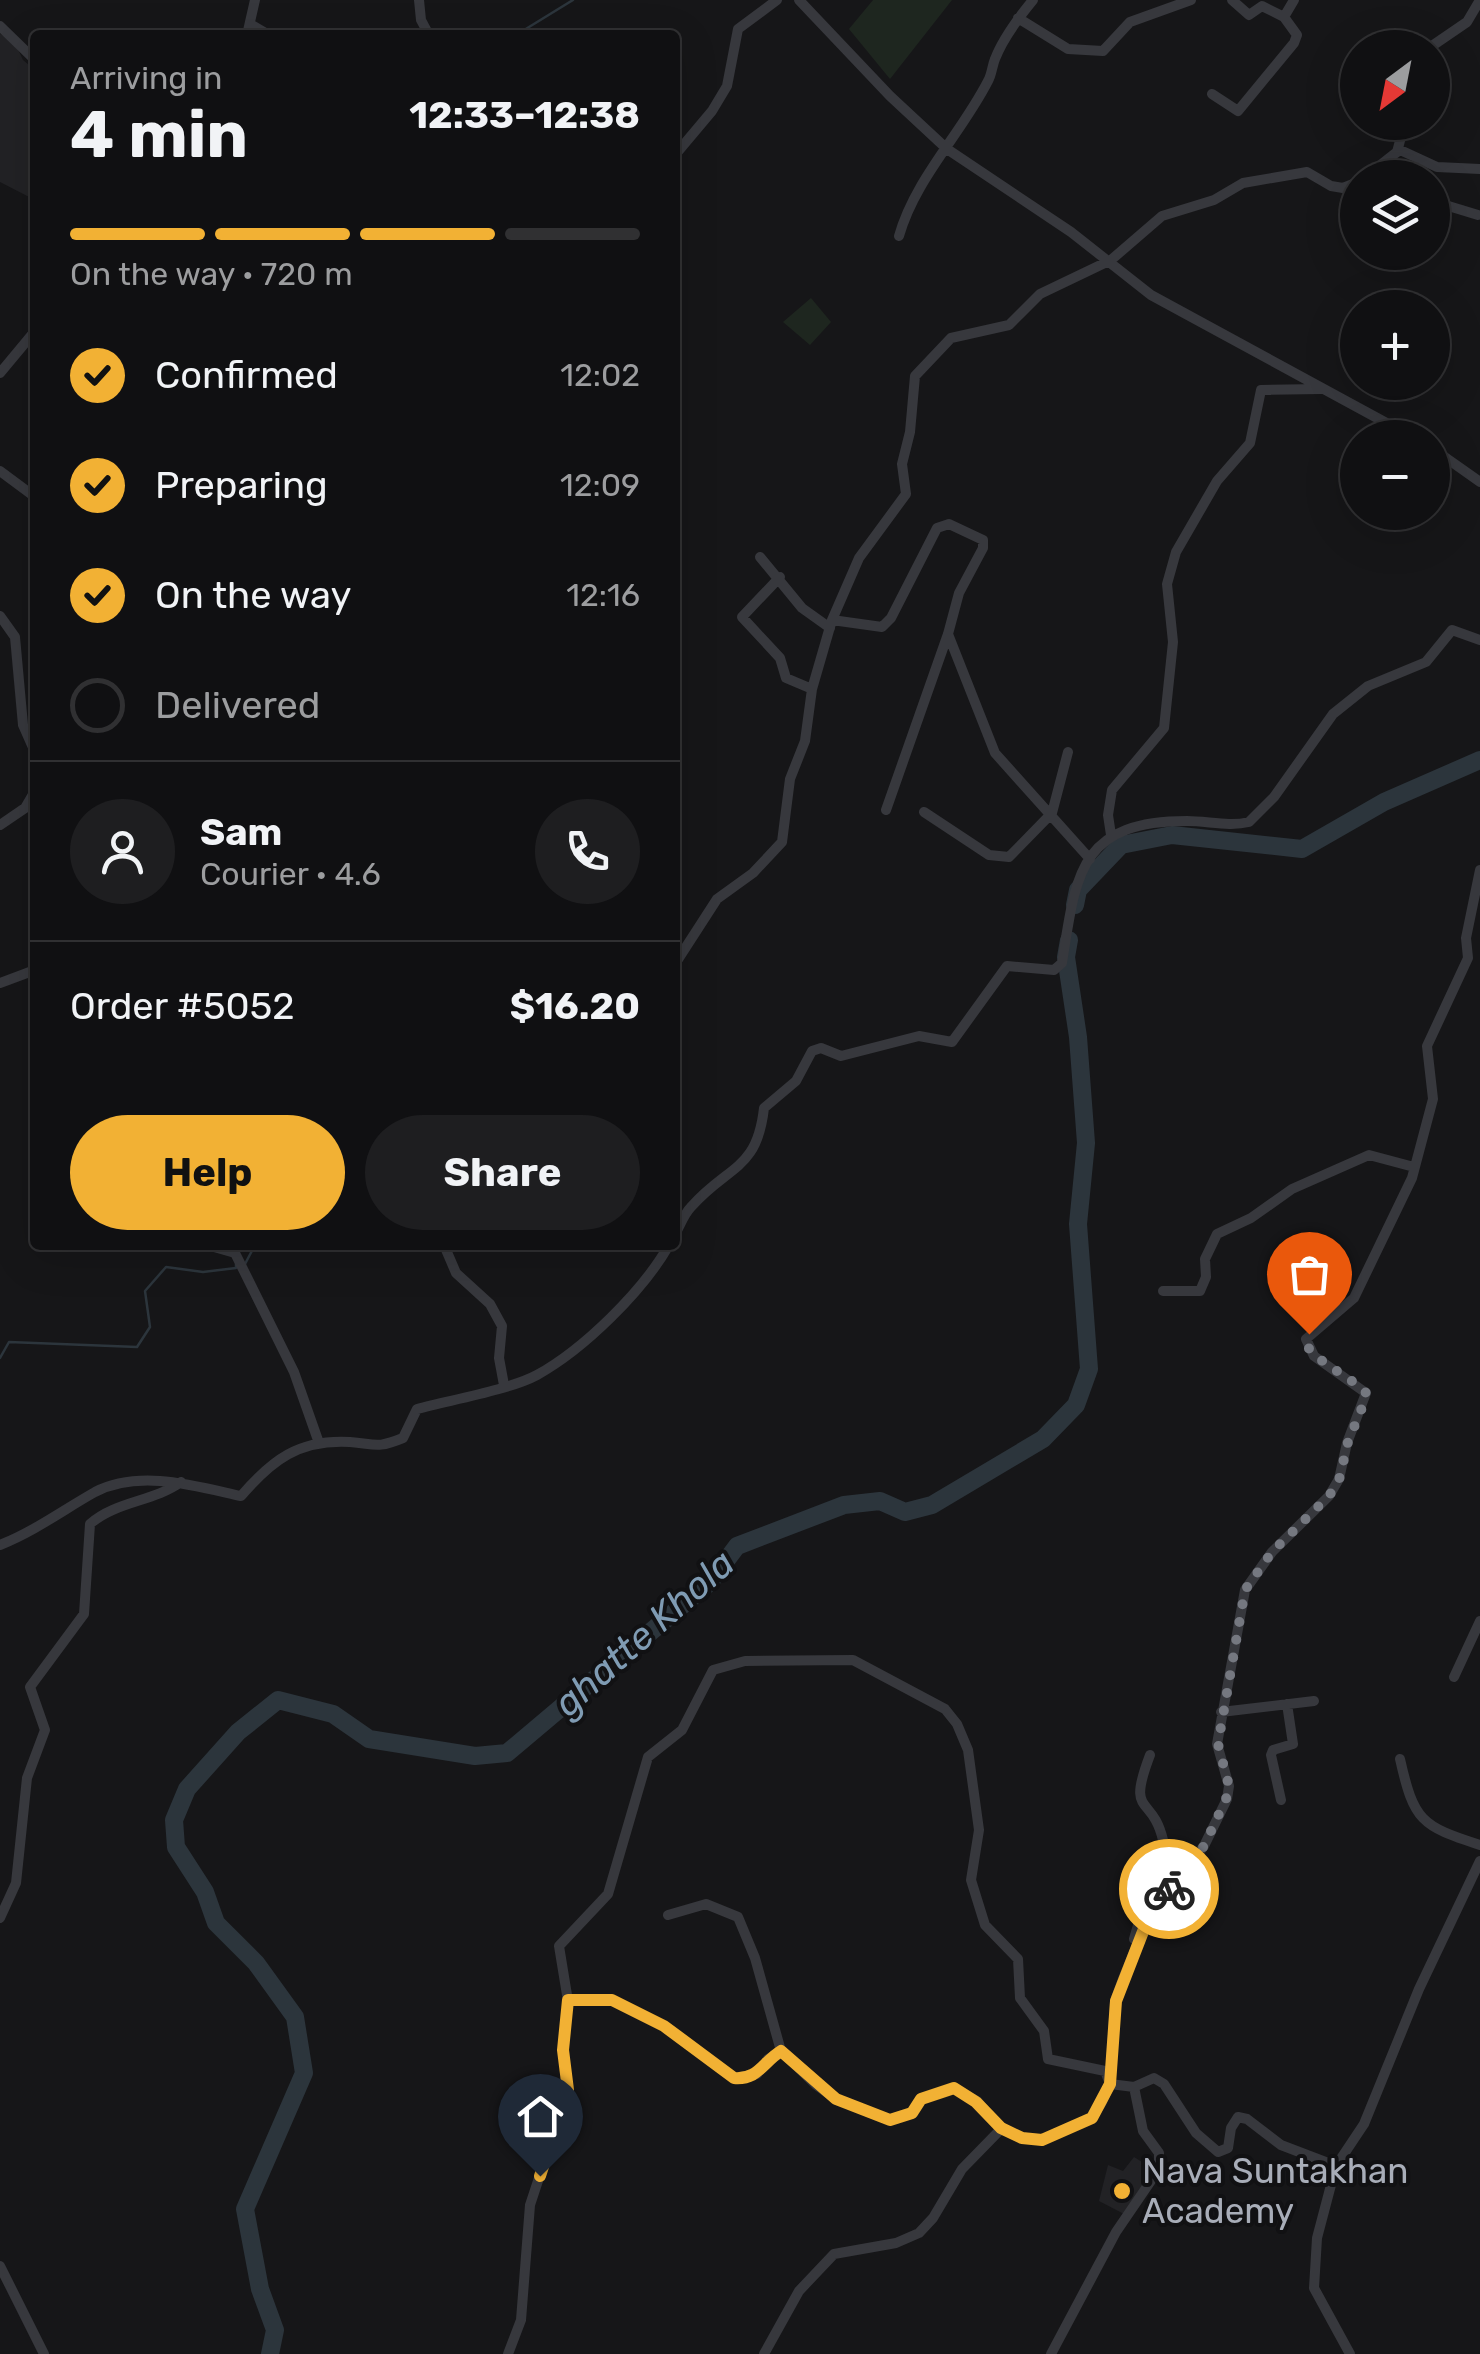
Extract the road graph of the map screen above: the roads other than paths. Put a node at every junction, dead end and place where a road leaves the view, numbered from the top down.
1 (255, 0) edge
2 (419, 0) edge
3 (777, 0) edge
4 (800, 0) edge
5 (1033, 0) edge
6 (1191, 0) edge
7 (1232, 0) edge
8 (1294, 0) edge
9 (1480, 0) edge
10 (1284, 17) junction
11 (1018, 18) junction
12 (0, 26) edge
13 (249, 29) edge
14 (427, 30) edge
15 (1450, 34) edge
16 (30, 55) edge
17 (1212, 94) dead end
18 (1400, 140) edge
19 (1398, 148) junction
20 (680, 150) edge
21 (947, 150) junction
22 (1384, 160) edge
23 (1416, 160) edge
24 (1480, 169) edge
25 (1450, 171) edge
26 (1340, 188) edge
27 (1450, 206) edge
28 (1478, 215) edge
29 (899, 236) dead end
30 (1111, 260) junction
31 (30, 337) edge
32 (0, 373) edge
33 (1325, 389) junction
34 (1381, 420) edge
35 (1450, 461) edge
36 (0, 471) edge
37 (1480, 482) edge
38 (30, 492) edge
39 (760, 556) dead end
40 (780, 577) junction
41 (0, 616) edge
42 (831, 624) junction
43 (948, 634) junction
44 (1480, 640) edge
45 (812, 689) junction
46 (30, 741) edge
47 (1068, 752) dead end
48 (30, 800) edge
49 (886, 810) dead end
50 (924, 812) dead end
51 (1052, 812) junction
52 (0, 825) edge
53 (1111, 835) junction
54 (1090, 859) junction
55 (1480, 870) edge
56 (1474, 948) edge
57 (680, 956) edge
58 (30, 972) edge
59 (0, 984) edge
60 (1414, 1167) junction
61 (680, 1225) edge
62 (237, 1250) edge
63 (446, 1250) edge
64 (666, 1250) edge
65 (1163, 1291) dead end
66 (504, 1384) junction
67 (319, 1443) junction
68 (181, 1482) junction
69 (0, 1545) edge
70 (1480, 1621) edge
71 (1454, 1677) dead end
72 (1314, 1700) dead end
73 (1287, 1704) junction
74 (1221, 1712) junction
75 (1150, 1754) dead end
76 (1400, 1759) dead end
77 (1281, 1800) dead end
78 (1480, 1845) edge
79 (1480, 1861) edge
80 (668, 1915) dead end
81 (0, 1918) edge
82 (1132, 1960) junction
83 (568, 2000) junction
84 (781, 2051) junction
85 (1110, 2084) junction
86 (1134, 2087) junction
87 (1001, 2128) junction
88 (1336, 2166) junction
89 (0, 2266) edge
90 (44, 2354) edge
91 (508, 2354) edge
92 (764, 2354) edge
93 (1051, 2354) edge
94 (1350, 2354) edge

1 - 13 street
2 - 14 street
3 - 20 street
4 - 21 street
5 - 11 street
6 - 11 street
7 - 10 street
8 - 10 street
9 - 15 street
10 - 17 street
11 - 21 street
12 - 16 street
18 - 19 street
19 - 22 street
19 - 23 street
21 - 29 street
21 - 30 street
24 - 25 street
26 - 30 street
27 - 28 street
30 - 33 street
30 - 42 street
31 - 32 street
33 - 34 street
33 - 53 street
35 - 37 street
36 - 38 street
39 - 40 street
40 - 42 street
40 - 45 street
41 - 46 street
42 - 43 street
42 - 45 street
43 - 49 street
43 - 51 street
44 - 53 street
45 - 57 street
47 - 51 street
48 - 52 street
50 - 51 street
51 - 54 street
53 - 54 street
54 - 61 street
55 - 56 street
56 - 60 street
58 - 59 street
60 - 65 street
60 - 74 street
62 - 67 street
63 - 66 street
64 - 66 street
66 - 67 street
67 - 68 street
68 - 69 street
68 - 81 street
70 - 71 street
72 - 73 street
73 - 74 street
73 - 77 street
74 - 82 street
75 - 82 street
76 - 78 street
79 - 88 street
80 - 84 street
82 - 85 street
83 - 84 street
83 - 85 street
83 - 91 street
84 - 87 street
85 - 86 street
85 - 87 street
86 - 88 street
86 - 93 street
87 - 92 street
88 - 94 street
89 - 90 street

